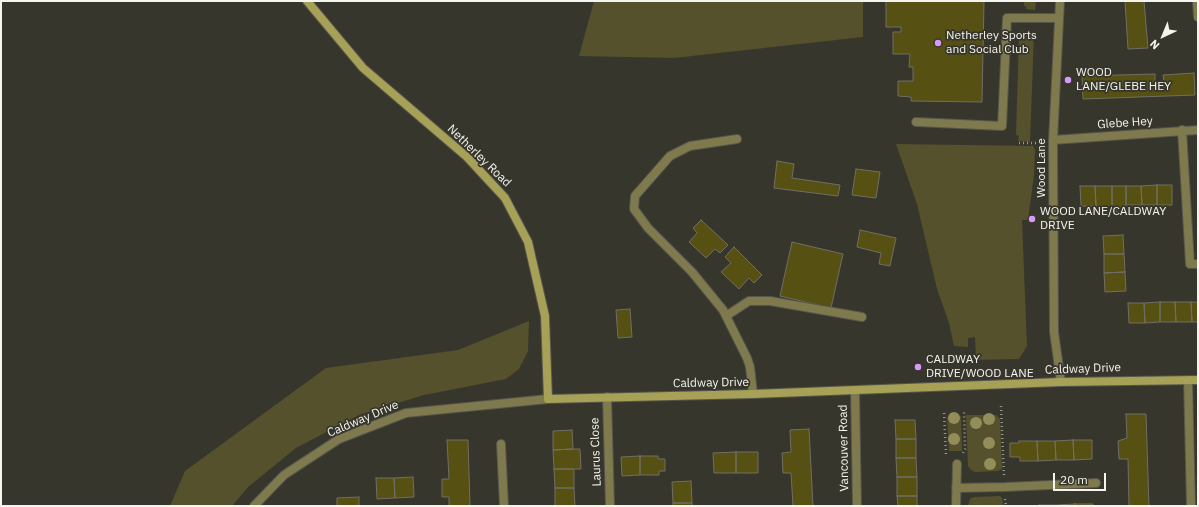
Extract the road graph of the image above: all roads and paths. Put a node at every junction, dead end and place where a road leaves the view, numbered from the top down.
1 (307, 1) edge
2 (1060, 1) edge
3 (1197, 1) edge
4 (1198, 17) edge
5 (1059, 18) junction
6 (916, 122) dead end
7 (1182, 130) junction
8 (1198, 130) edge
9 (737, 139) dead end
10 (1054, 140) junction
11 (1019, 144) dead end
12 (1198, 264) edge
13 (726, 316) junction
14 (862, 317) dead end
15 (1188, 380) junction
16 (1198, 380) edge
17 (1061, 382) junction
18 (855, 390) junction
19 (753, 394) junction
20 (607, 397) junction
21 (548, 399) junction
22 (1001, 406) dead end
23 (964, 412) dead end
24 (944, 413) dead end
25 (502, 444) dead end
26 (957, 464) junction
27 (1096, 483) dead end
28 (1005, 487) junction
29 (956, 488) junction
30 (254, 506) edge
31 (504, 506) edge
32 (610, 506) edge
33 (857, 506) edge
34 (956, 506) edge
35 (1006, 506) edge
36 (1191, 506) edge

1 - 21 main road, Netherley Road
2 - 5 street, Wood Lane
3 - 4 street
5 - 6 street
5 - 10 street, Wood Lane
7 - 8 street, Glebe Hey
7 - 10 street, Glebe Hey
7 - 12 street
9 - 13 street
10 - 11 path
10 - 17 street, Wood Lane
13 - 14 street
13 - 19 street
15 - 16 main road, Caldway Drive
15 - 17 main road, Caldway Drive
15 - 36 street
17 - 18 main road, Caldway Drive
18 - 19 main road, Caldway Drive
18 - 33 street, Vancouver Road
19 - 20 main road, Caldway Drive
20 - 21 main road, Caldway Drive
20 - 32 street, Laurus Close
21 - 30 street, Caldway Drive
22 - 28 path
23 - 26 path
24 - 26 path
25 - 31 street
26 - 29 street
27 - 28 street
28 - 29 street
28 - 35 path
29 - 34 street

